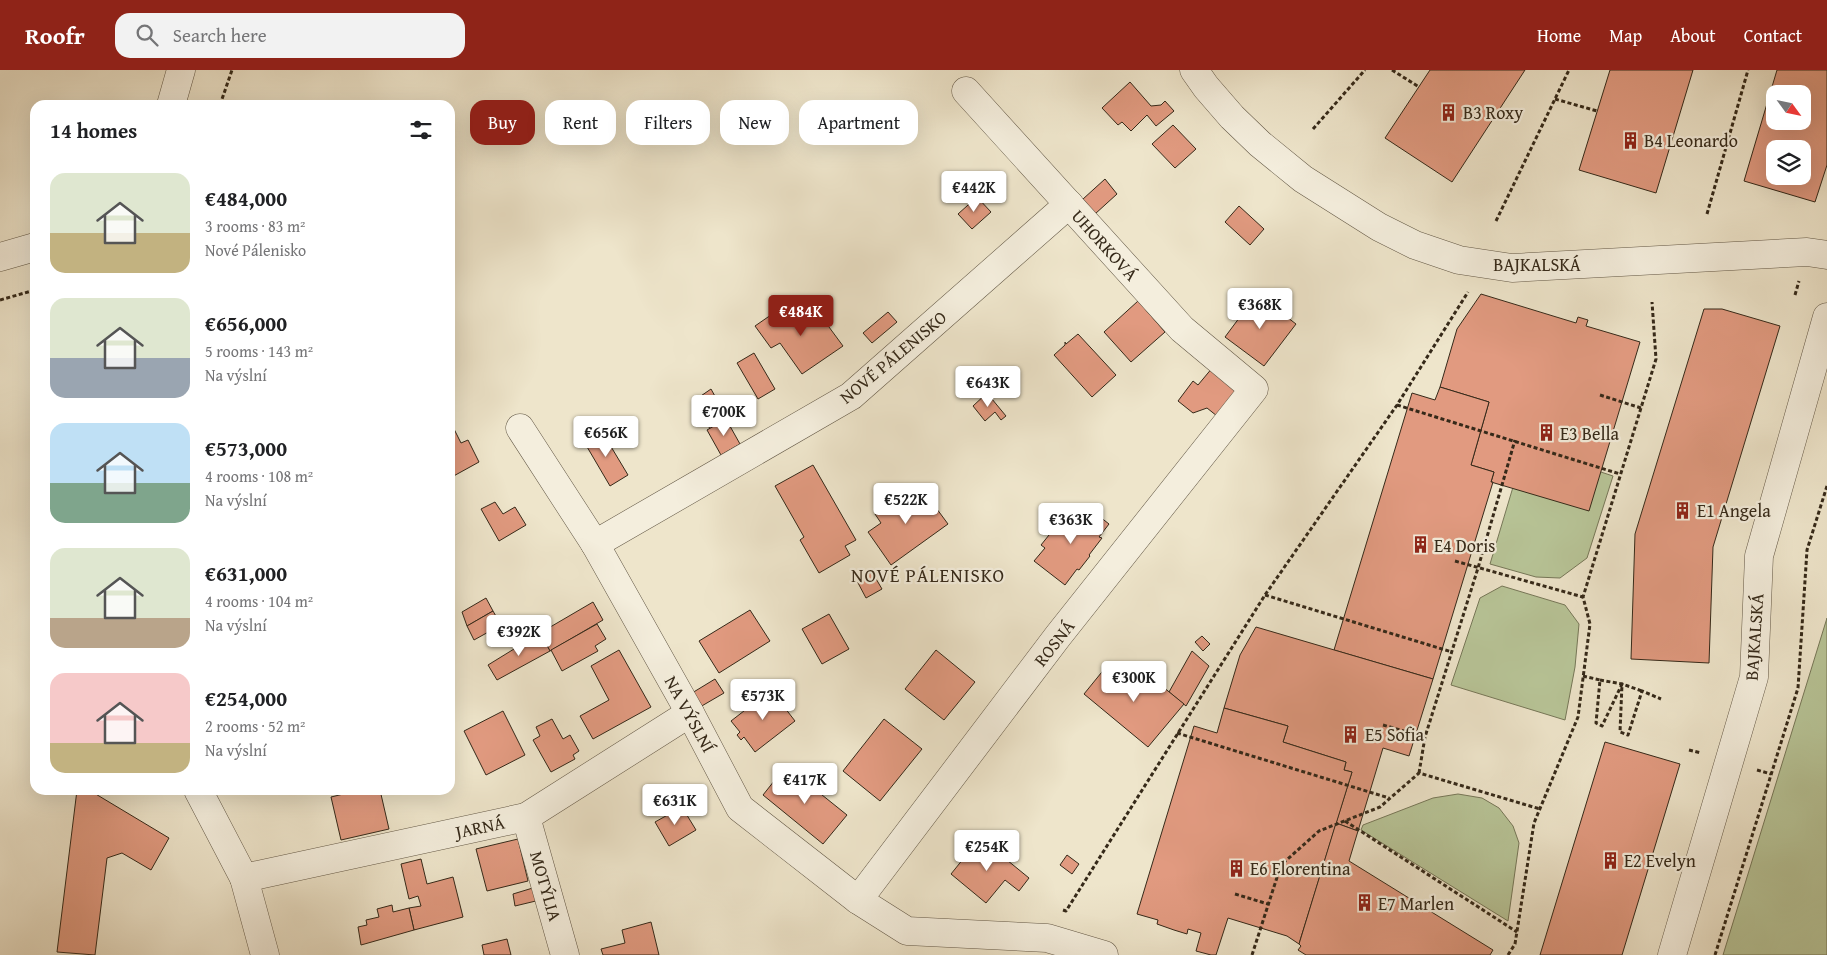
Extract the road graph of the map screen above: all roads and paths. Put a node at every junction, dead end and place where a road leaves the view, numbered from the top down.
1 (181, 70) edge
2 (232, 70) edge
3 (1194, 70) edge
4 (1365, 70) edge
5 (1392, 70) edge
6 (1569, 70) edge
7 (1748, 70) edge
8 (1419, 87) dead end
9 (966, 91) dead end
10 (1555, 99) junction
11 (172, 100) edge
12 (222, 100) edge
13 (1597, 110) dead end
14 (1312, 129) dead end
15 (1069, 204) junction
16 (1707, 214) dead end
17 (1496, 221) dead end
18 (30, 247) edge
19 (1827, 255) edge
20 (0, 256) edge
21 (1801, 276) dead end
22 (30, 291) edge
23 (1468, 291) dead end
24 (1795, 295) dead end
25 (0, 300) edge
26 (1652, 302) dead end
27 (1827, 317) edge
28 (1254, 389) joint
29 (1600, 395) dead end
30 (1397, 405) junction
31 (1641, 408) junction
32 (520, 428) dead end
33 (1515, 440) junction
34 (1620, 474) junction
35 (1827, 486) edge
36 (595, 544) junction
37 (1454, 561) dead end
38 (1478, 568) junction
39 (1265, 594) junction
40 (1583, 596) junction
41 (1452, 652) junction
42 (1583, 676) junction
43 (1600, 680) junction
44 (1622, 684) junction
45 (1642, 691) junction
46 (1661, 699) dead end
47 (690, 713) junction
48 (1382, 725) dead end
49 (1176, 732) junction
50 (1425, 737) junction
51 (1419, 773) junction
52 (201, 795) edge
53 (1390, 798) junction
54 (1540, 809) junction
55 (526, 817) junction
56 (1344, 821) junction
57 (244, 878) junction
58 (1235, 894) dead end
59 (858, 900) junction
60 (1268, 904) junction
61 (1066, 911) dead end
62 (1517, 932) junction
63 (265, 955) edge
64 (565, 955) edge
65 (1104, 955) edge
66 (1252, 955) edge
67 (1508, 955) edge
68 (1672, 955) edge
69 (1715, 955) edge

1 - 11 street
2 - 12 path
3 - 19 street, BAJKALSKÁ
4 - 14 path
5 - 8 path
6 - 10 path
7 - 16 path
9 - 15 street, UHORKOVÁ
10 - 13 path
10 - 17 path
15 - 28 street, UHORKOVÁ
15 - 36 street, NOVÉ PÁLENISKO
18 - 20 street
21 - 24 path
22 - 25 path
23 - 30 path
26 - 31 path
27 - 68 street, BAJKALSKÁ
28 - 59 street, ROSNÁ
29 - 31 path
30 - 33 path
30 - 39 path
31 - 34 path
32 - 36 street, NA VÝSLNÍ
33 - 34 path
33 - 38 path
34 - 40 path
35 - 69 path
36 - 47 street, NA VÝSLNÍ
37 - 38 path
38 - 40 path
38 - 41 path
39 - 41 path
39 - 49 path
40 - 42 path
41 - 50 path
42 - 43 path
42 - 54 path
43 - 44 path
43 - 44 path
44 - 45 path
44 - 45 path
45 - 46 path
47 - 55 street, JARNÁ
47 - 59 street, NA VÝSLNÍ
48 - 50 path
49 - 53 path
49 - 61 path
50 - 51 path
51 - 53 path
51 - 54 path
52 - 57 street
53 - 56 path
54 - 62 path
55 - 57 street, JARNÁ
55 - 64 street, MOTÝLIA
56 - 60 path
56 - 62 path
57 - 63 street
58 - 60 path
59 - 65 street, NA VÝSLNÍ
60 - 66 path
62 - 67 path

